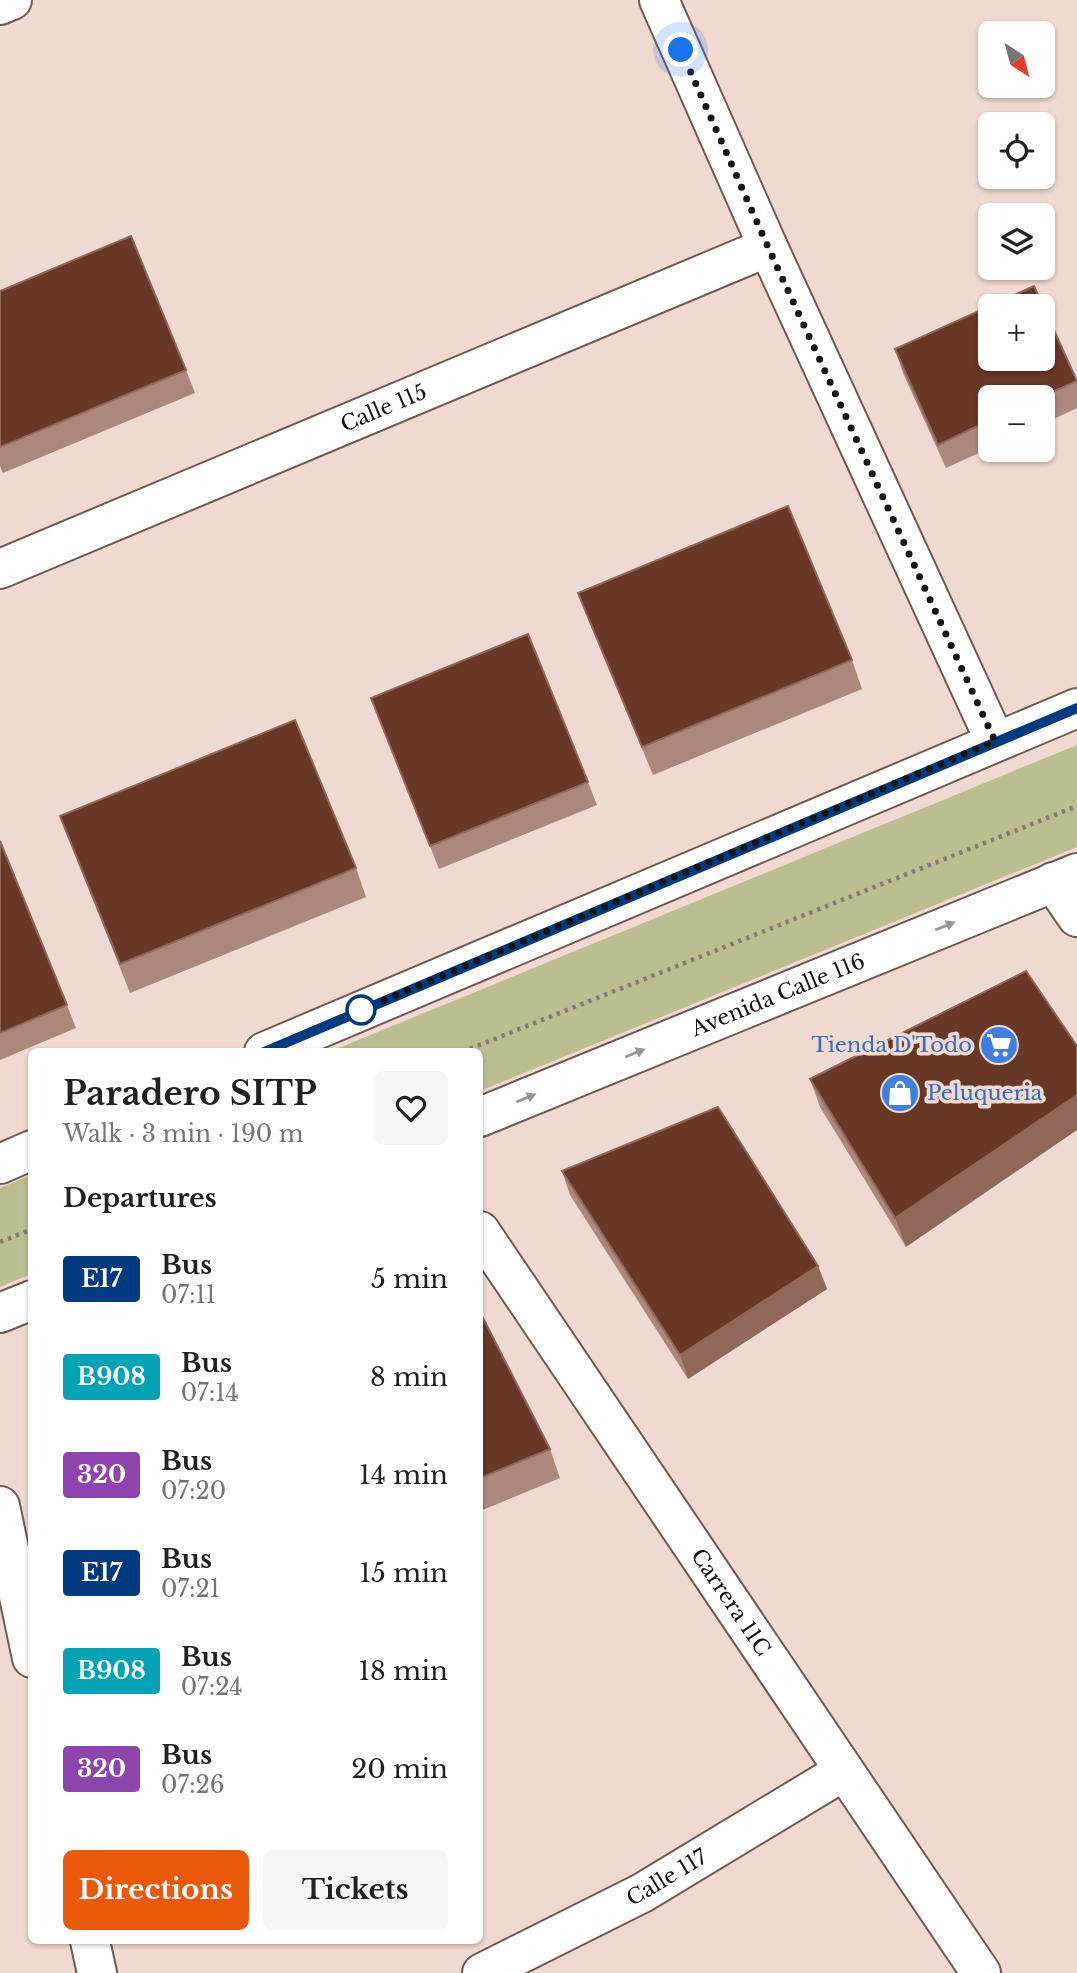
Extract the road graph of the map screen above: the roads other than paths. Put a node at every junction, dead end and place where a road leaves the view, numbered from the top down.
1 (12, 0) edge
2 (659, 0) edge
3 (0, 5) edge
4 (768, 247) junction
5 (0, 569) edge
6 (1077, 708) edge
7 (995, 741) junction
8 (1065, 878) edge
9 (1077, 917) edge
10 (273, 1048) edge
11 (483, 1116) edge
12 (28, 1152) edge
13 (0, 1164) edge
14 (483, 1235) edge
15 (28, 1302) edge
16 (0, 1313) edge
17 (0, 1506) edge
18 (28, 1639) edge
19 (844, 1771) junction
20 (91, 1944) edge
21 (97, 1973) edge
22 (482, 1973) edge
23 (981, 1973) edge

1 - 3 street
2 - 4 street
4 - 5 street, Calle 115
4 - 7 street
6 - 7 street
7 - 10 street
8 - 9 street
11 -> 8 street, Avenida Calle 116
12 - 13 street
14 - 19 street, Carrera 11C
15 - 16 street
17 - 18 street
19 - 22 street, Calle 117
19 - 23 street, Carrera 11C
20 - 21 street

